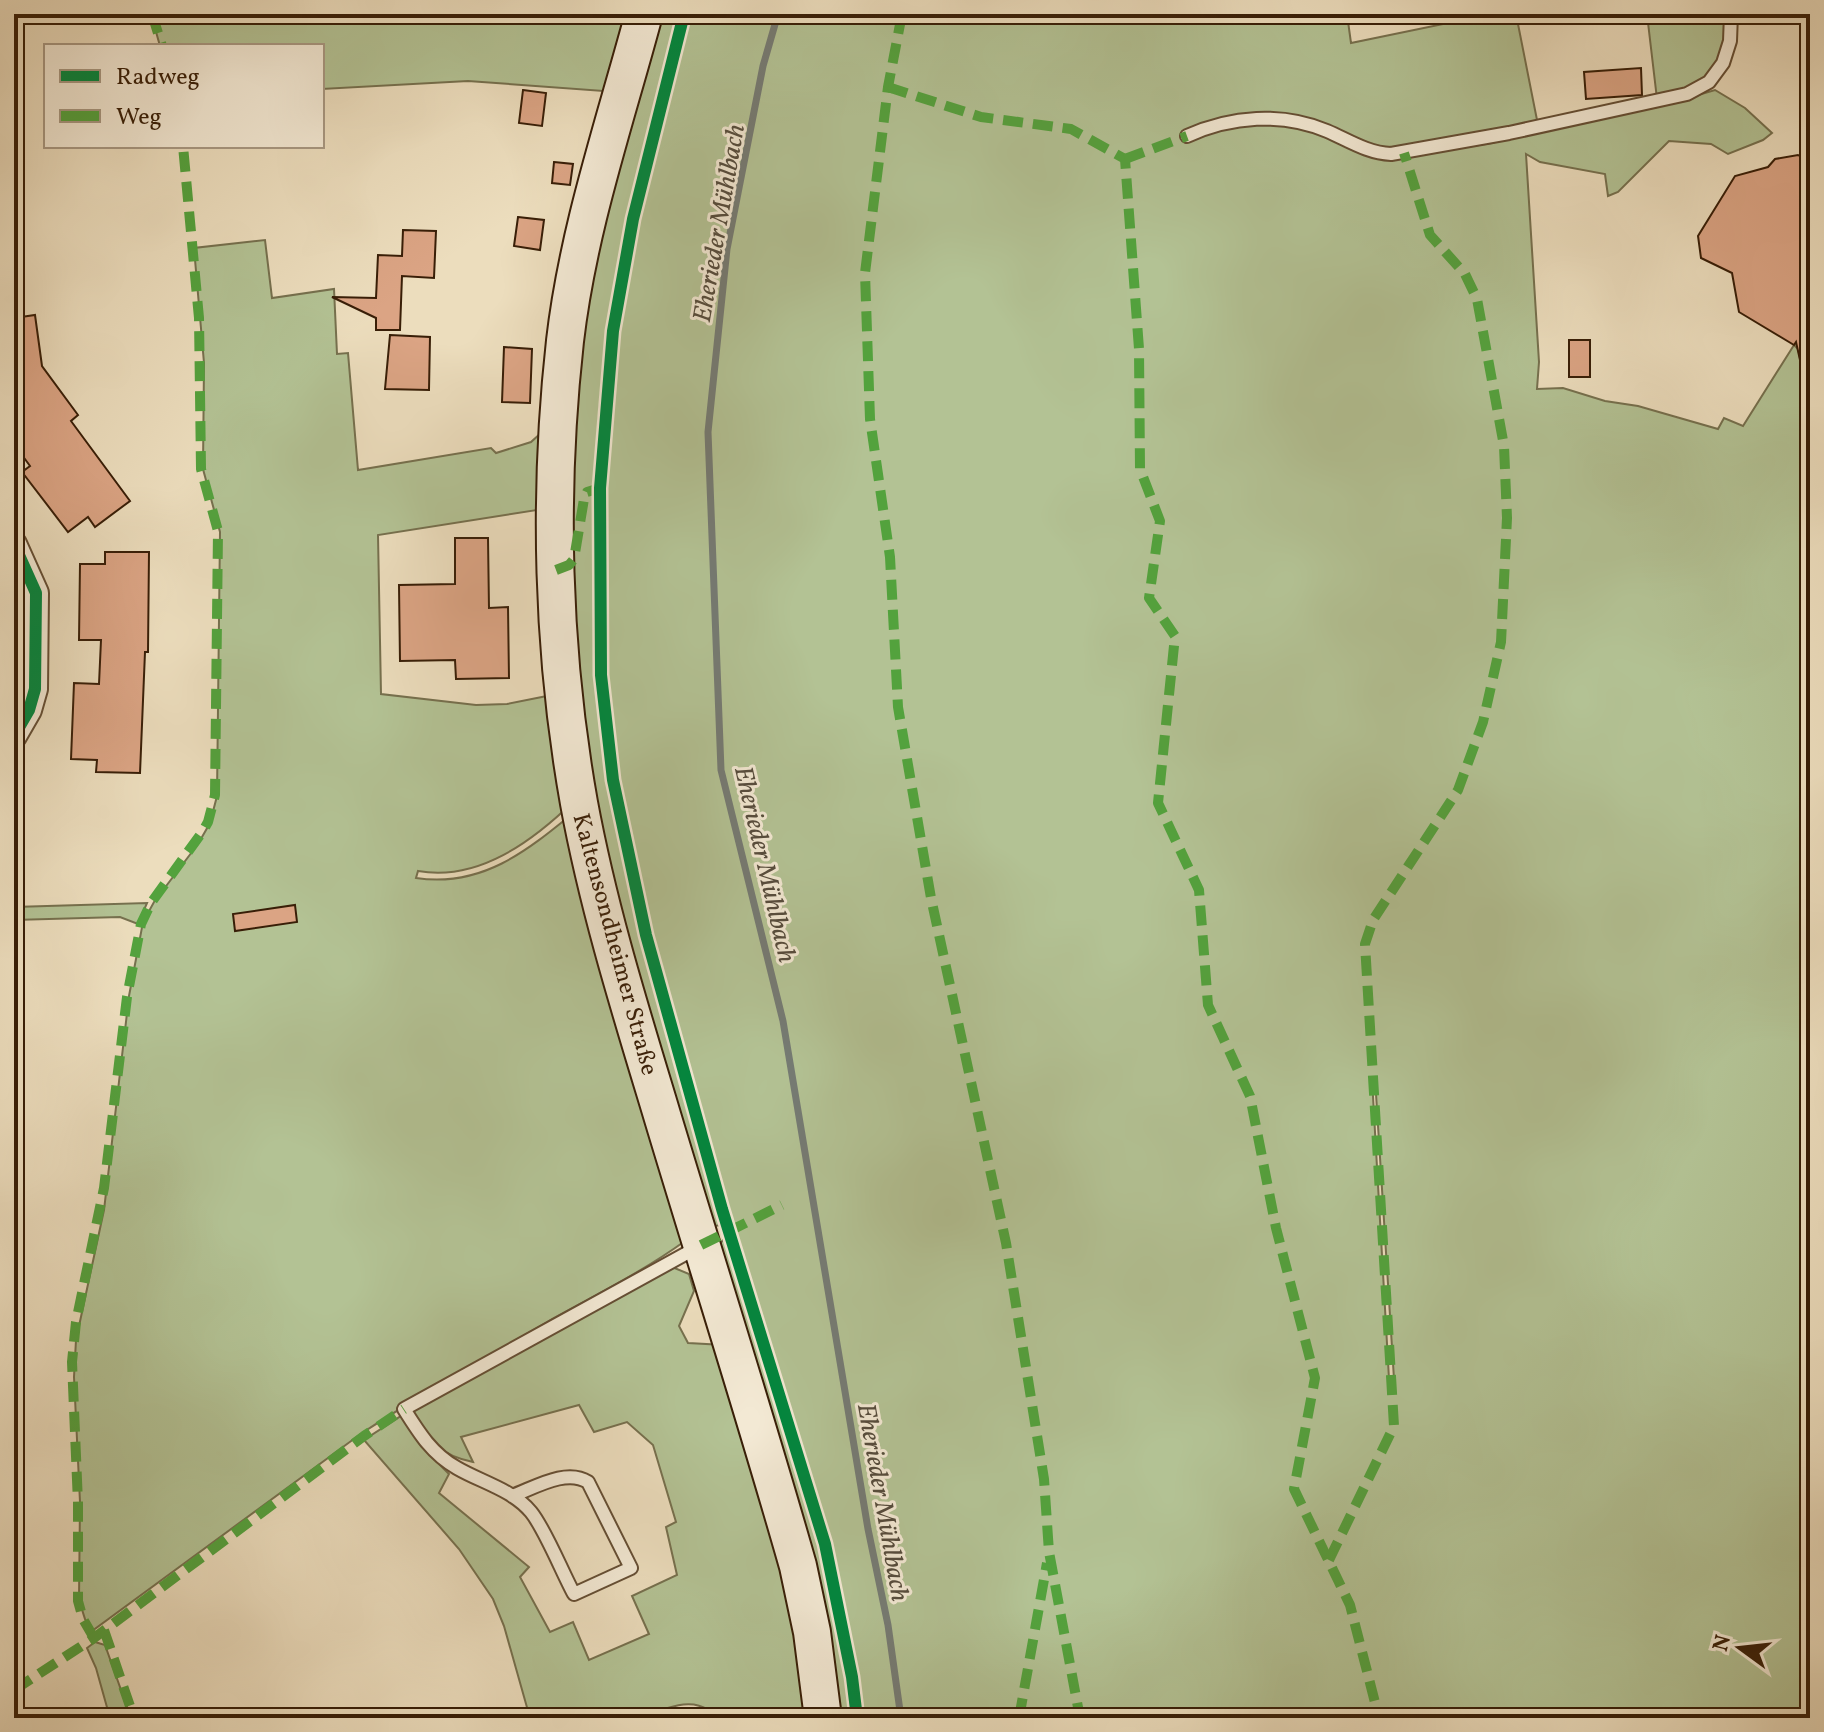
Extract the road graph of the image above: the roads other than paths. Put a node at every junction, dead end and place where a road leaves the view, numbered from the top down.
1 (644, 14) edge
2 (1731, 14) edge
3 (1187, 136) dead end
4 (14, 544) edge
5 (14, 736) edge
6 (701, 1245) junction
7 (512, 1496) junction
8 (823, 1718) edge

1 - 6 main road, Kaltensondheimer Straße
2 - 3 lane
4 - 5 street
6 - 7 lane
6 - 8 main road, Kaltensondheimer Straße
7 - 7 lane

